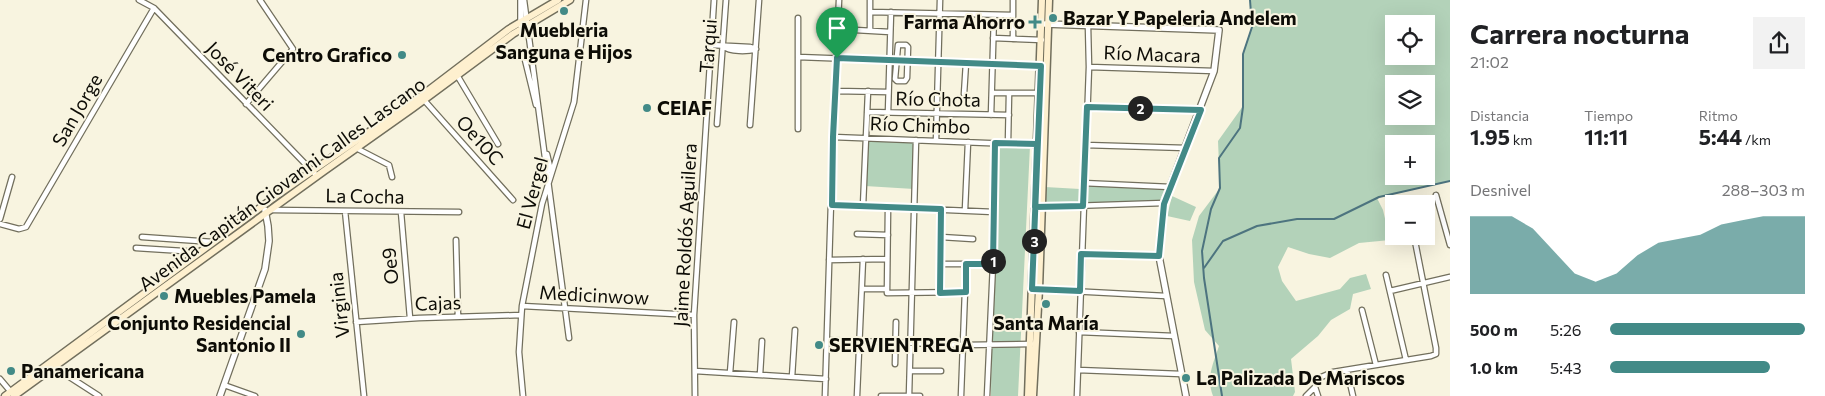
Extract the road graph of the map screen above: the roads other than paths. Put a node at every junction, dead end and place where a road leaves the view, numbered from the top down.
1 (140, 0) edge
2 (260, 0) edge
3 (520, 0) edge
4 (524, 0) edge
5 (558, 0) edge
6 (570, 0) edge
7 (586, 0) edge
8 (714, 0) edge
9 (726, 0) edge
10 (760, 0) edge
11 (839, 0) edge
12 (870, 0) edge
13 (940, 0) edge
14 (1013, 0) edge
15 (1042, 0) edge
16 (1049, 0) edge
17 (154, 8) junction
18 (870, 12) junction
19 (890, 12) junction
20 (940, 14) junction
21 (994, 15) junction
22 (1012, 15) junction
23 (798, 18) dead end
24 (1045, 24) junction
25 (521, 25) junction
26 (1088, 26) junction
27 (838, 29) junction
28 (870, 31) junction
29 (890, 32) junction
30 (993, 38) junction
31 (1013, 39) junction
32 (1044, 40) junction
33 (711, 45) junction
34 (723, 46) junction
35 (756, 49) junction
36 (798, 56) junction
37 (837, 58) junction
38 (525, 60) dead end
39 (889, 60) junction
40 (896, 60) junction
41 (908, 61) junction
42 (939, 62) junction
43 (966, 63) junction
44 (992, 64) junction
45 (1041, 66) junction
46 (1088, 67) junction
47 (1214, 71) junction
48 (458, 75) junction
49 (835, 91) junction
50 (868, 91) junction
51 (888, 92) junction
52 (1040, 93) junction
53 (964, 94) dead end
54 (992, 94) junction
55 (1009, 94) junction
56 (424, 100) junction
57 (246, 104) junction
58 (1087, 107) junction
59 (1201, 110) junction
60 (867, 112) junction
61 (888, 113) junction
62 (937, 114) junction
63 (991, 115) junction
64 (1009, 115) junction
65 (717, 124) dead end
66 (750, 124) dead end
67 (798, 129) dead end
68 (833, 137) junction
69 (866, 138) junction
70 (916, 140) junction
71 (936, 141) junction
72 (968, 142) junction
73 (995, 143) junction
74 (498, 144) dead end
75 (1008, 144) junction
76 (1037, 144) junction
77 (1085, 145) junction
78 (356, 148) junction
79 (1186, 148) junction
80 (552, 172) junction
81 (314, 173) junction
82 (12, 177) dead end
83 (392, 177) dead end
84 (1083, 183) junction
85 (1171, 186) junction
86 (1436, 195) dead end
87 (513, 200) dead end
88 (1164, 204) junction
89 (832, 205) junction
90 (262, 206) junction
91 (863, 206) junction
92 (1083, 206) junction
93 (888, 207) junction
94 (1039, 207) junction
95 (915, 208) junction
96 (941, 209) junction
97 (965, 210) junction
98 (268, 211) junction
99 (345, 211) junction
100 (401, 212) junction
101 (459, 212) dead end
102 (994, 212) junction
103 (0, 219) edge
104 (0, 224) edge
105 (856, 234) dead end
106 (888, 235) junction
107 (142, 237) dead end
108 (941, 237) junction
109 (973, 239) dead end
110 (456, 240) dead end
111 (214, 242) junction
112 (1416, 245) edge
113 (1450, 245) edge
114 (136, 248) dead end
115 (199, 252) junction
116 (1081, 254) junction
117 (1159, 256) junction
118 (887, 259) junction
119 (829, 260) junction
120 (863, 260) junction
121 (941, 264) junction
122 (966, 264) junction
123 (993, 264) junction
124 (1386, 274) dead end
125 (1450, 277) edge
126 (1424, 283) junction
127 (862, 289) junction
128 (1036, 289) junction
129 (887, 291) junction
130 (1080, 291) junction
131 (1390, 291) junction
132 (966, 292) junction
133 (912, 293) junction
134 (940, 293) junction
135 (1166, 296) junction
136 (522, 306) junction
137 (1362, 310) dead end
138 (521, 316) junction
139 (694, 316) junction
140 (458, 317) junction
141 (410, 318) junction
142 (356, 322) junction
143 (734, 322) dead end
144 (896, 322) dead end
145 (795, 330) dead end
146 (1079, 332) junction
147 (1174, 336) junction
148 (569, 338) dead end
149 (827, 340) junction
150 (762, 341) dead end
151 (860, 341) junction
152 (896, 342) junction
153 (911, 343) junction
154 (990, 344) junction
155 (1031, 344) junction
156 (964, 345) junction
157 (1406, 360) junction
158 (895, 364) dead end
159 (1376, 365) junction
160 (54, 367) junction
161 (1078, 370) junction
162 (1347, 370) junction
163 (695, 371) junction
164 (910, 371) junction
165 (940, 371) dead end
166 (730, 373) junction
167 (1181, 374) junction
168 (760, 375) junction
169 (792, 377) junction
170 (0, 379) edge
171 (826, 379) junction
172 (224, 385) junction
173 (1315, 386) junction
174 (10, 395) edge
175 (99, 396) edge
176 (220, 396) edge
177 (255, 396) edge
178 (364, 396) edge
179 (523, 396) edge
180 (695, 396) edge
181 (826, 396) edge
182 (857, 396) edge
183 (881, 396) edge
184 (909, 396) edge
185 (920, 396) edge
186 (961, 396) edge
187 (987, 396) edge
188 (1028, 396) edge
189 (1033, 396) edge
190 (1077, 396) edge
191 (1186, 396) edge
192 (1306, 396) edge
193 (1318, 396) edge
194 (1354, 396) edge

1 - 17 street, José Viteri
2 - 57 street
3 - 25 street
4 - 148 street
5 - 25 main road, Avenida Capitán Giovanni Calles Lascano
6 - 25 main road, Avenida Capitán Giovanni Calles Lascano
7 - 80 street, El Vergel
8 - 33 street, Jaime Roldós Aguilera
9 - 34 street, Tarqui
10 - 35 street
11 - 27 street
12 - 18 street
13 - 20 street
14 - 22 street
15 - 24 main road
16 - 24 main road
17 - 57 street, José Viteri
17 - 104 street, San Jorge
18 - 19 street
18 - 28 street
19 - 20 street
19 - 29 street
20 - 21 street
20 - 42 street
21 - 22 street
21 - 30 street
22 - 31 street
23 - 36 street
24 - 26 street
24 - 32 main road
25 - 48 main road, Avenida Capitán Giovanni Calles Lascano
25 - 81 main road, Avenida Capitán Giovanni Calles Lascano
26 - 46 street
26 - 47 street
27 - 28 street
27 - 37 street
28 - 29 street
29 - 39 street
30 - 31 street
30 - 44 street
31 - 32 street
32 - 45 main road
32 - 94 main road
33 - 34 street
33 - 139 street, Jaime Roldós Aguilera
34 - 35 street
34 - 65 street, Tarqui
35 - 66 street
36 - 37 street
36 - 67 street
37 - 39 street
37 - 49 street
38 - 80 street
39 - 40 street
39 - 51 street
40 - 41 street
40 - 41 street
40 - 41 street
41 - 42 street
42 - 43 street
42 - 62 street
43 - 44 street
43 - 53 street
44 - 45 street
44 - 54 street
45 - 52 main road
46 - 47 street, Río Macara
46 - 58 street
47 - 59 street
48 - 56 main road, Avenida Capitán Giovanni Calles Lascano
48 - 74 street
49 - 50 street
49 - 68 street
50 - 51 street
50 - 60 street
51 - 61 street
52 - 55 street
52 - 76 main road
54 - 55 street
54 - 63 street
55 - 64 street
56 - 78 main road, Avenida Capitán Giovanni Calles Lascano
56 - 87 street, Oe10C
57 - 81 street, José Viteri
58 - 59 street
58 - 77 street
59 - 79 street
60 - 61 street, Río Chota
60 - 69 street
61 - 62 street, Río Chota
62 - 63 street, Río Chota
62 - 71 street
63 - 64 street, Río Chota
64 - 75 street
68 - 69 street, Río Chimbo
68 - 89 street
69 - 70 street, Río Chimbo
69 - 91 street
70 - 71 street, Río Chimbo
70 - 95 street
71 - 72 street, Río Chimbo
72 - 73 street, Río Chimbo
72 - 97 street
73 - 75 street, Río Chimbo
73 - 102 street
75 - 76 street, Río Chimbo
76 - 94 main road
77 - 79 street
77 - 84 street
78 - 81 main road, Avenida Capitán Giovanni Calles Lascano
78 - 83 street
79 - 85 street
80 - 136 street, El Vergel
81 - 90 main road, Avenida Capitán Giovanni Calles Lascano
81 - 98 main road, Avenida Capitán Giovanni Calles Lascano
82 - 103 street
84 - 85 street
84 - 92 street
85 - 88 street
86 - 113 street
88 - 92 street
88 - 117 street
89 - 91 street
89 - 119 street
90 - 98 street
90 - 111 main road, Avenida Capitán Giovanni Calles Lascano
91 - 93 street
92 - 94 street
92 - 116 street
93 - 95 street
93 - 106 street
94 - 128 main road
95 - 96 street
95 - 133 street
96 - 97 street
96 - 108 street
97 - 102 street
98 - 99 street, La Cocha
98 - 160 main road, Avenida Capitán Giovanni Calles Lascano
98 - 172 street
99 - 100 street, La Cocha
99 - 142 street, Virginia
100 - 101 street, La Cocha
100 - 141 street, Oe9
102 - 123 street
105 - 106 street
106 - 118 street
107 - 111 street
108 - 109 street
108 - 121 street
110 - 140 street
111 - 115 main road, Avenida Capitán Giovanni Calles Lascano
112 - 126 street
114 - 115 street
115 - 174 main road, Avenida Capitán Giovanni Calles Lascano
116 - 117 street
116 - 130 street
117 - 135 street
118 - 120 street
118 - 129 street
119 - 120 street
119 - 149 street
120 - 127 street
121 - 122 street
121 - 134 street
122 - 123 street
122 - 132 street
123 - 154 street
124 - 131 street
125 - 126 street
126 - 131 street
126 - 157 street
127 - 129 street
127 - 151 street
128 - 130 street
128 - 155 main road
128 - 189 main road
129 - 133 street
130 - 135 street
130 - 146 street
131 - 157 street
132 - 134 street
132 - 156 street
133 - 134 street
133 - 153 street
135 - 147 street
136 - 138 street, El Vergel
136 - 139 street, Medicinwow
137 - 159 street
138 - 140 street, Cajas
138 - 179 street, El Vergel
139 - 163 street, Jaime Roldós Aguilera
140 - 141 street, Cajas
141 - 142 street, Cajas
142 - 178 street, Virginia
143 - 166 street
144 - 152 street
145 - 169 street
146 - 147 street
146 - 161 street
147 - 167 street
149 - 151 street
149 - 171 street
150 - 168 street
151 - 152 street
151 - 182 street
152 - 153 street
152 - 158 street
153 - 156 street
153 - 164 street
154 - 155 street
154 - 156 street
154 - 187 street
155 - 188 main road
156 - 186 street
157 - 159 street
159 - 162 street
160 - 174 main road, Avenida Capitán Giovanni Calles Lascano
160 - 175 street
161 - 167 street
161 - 190 street
162 - 173 street
162 - 194 street
163 - 166 street
163 - 180 street, Jaime Roldós Aguilera
164 - 165 street
164 - 184 street
166 - 168 street
167 - 191 street
168 - 169 street
169 - 171 street
170 - 174 street
171 - 181 street
172 - 176 street
172 - 177 street
173 - 192 street
173 - 193 street
183 - 184 street
184 - 185 street

